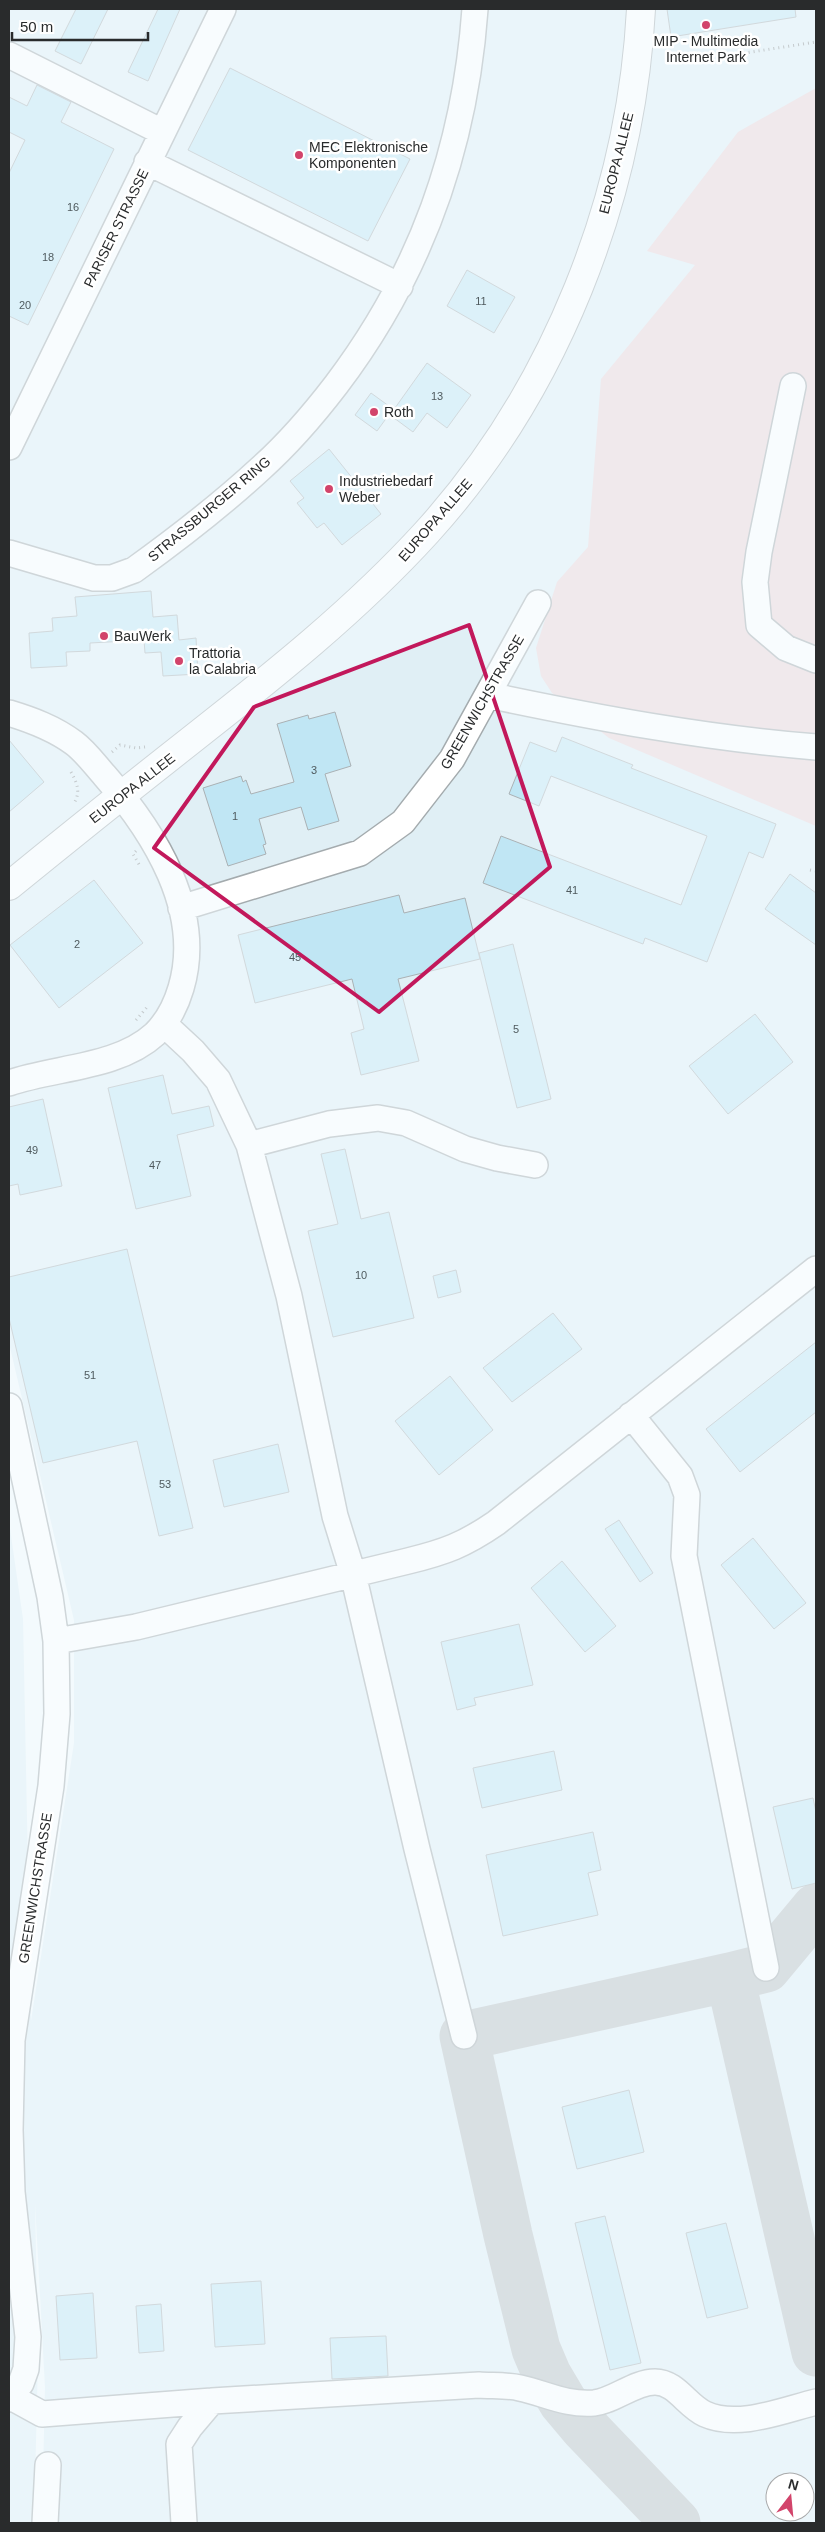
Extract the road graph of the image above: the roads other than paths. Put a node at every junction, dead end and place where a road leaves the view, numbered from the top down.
1 (223, 9) edge
2 (475, 9) edge
3 (641, 9) edge
4 (9, 55) edge
5 (162, 132) junction
6 (148, 162) junction
7 (400, 286) junction
8 (793, 386) dead end
9 (9, 447) edge
10 (9, 553) edge
11 (538, 604) dead end
12 (816, 660) edge
13 (488, 695) junction
14 (9, 712) edge
15 (816, 747) edge
16 (122, 795) junction
17 (9, 886) edge
18 (181, 908) junction
19 (164, 1024) junction
20 (9, 1083) edge
21 (249, 1145) junction
22 (535, 1165) dead end
23 (815, 1271) edge
24 (9, 1406) edge
25 (630, 1415) junction
26 (353, 1574) junction
27 (56, 1641) junction
28 (766, 1968) dead end
29 (464, 2036) dead end
30 (10, 2398) edge
31 (212, 2401) junction
32 (816, 2402) edge
33 (48, 2465) dead end
34 (45, 2523) edge
35 (184, 2523) edge

1 - 5 street, PARISER STRASSE
2 - 7 street, STRASSBURGER RING
3 - 16 main road, EUROPA ALLEE
4 - 5 street
5 - 6 street, PARISER STRASSE
6 - 7 street
6 - 9 street, PARISER STRASSE
7 - 10 street, STRASSBURGER RING
8 - 12 street
11 - 13 street, GREENWICHSTRASSE
13 - 15 street
13 - 18 street, GREENWICHSTRASSE
14 - 16 street
16 - 17 main road, EUROPA ALLEE
16 - 18 street
18 - 19 street
19 - 20 street
19 - 21 street
21 - 22 street
21 - 26 street
23 - 25 street
24 - 27 street, GREENWICHSTRASSE
25 - 26 street
25 - 28 street
26 - 27 street
26 - 29 street
27 - 30 street, GREENWICHSTRASSE
30 - 31 street
31 - 32 street
31 - 35 street
33 - 34 street

